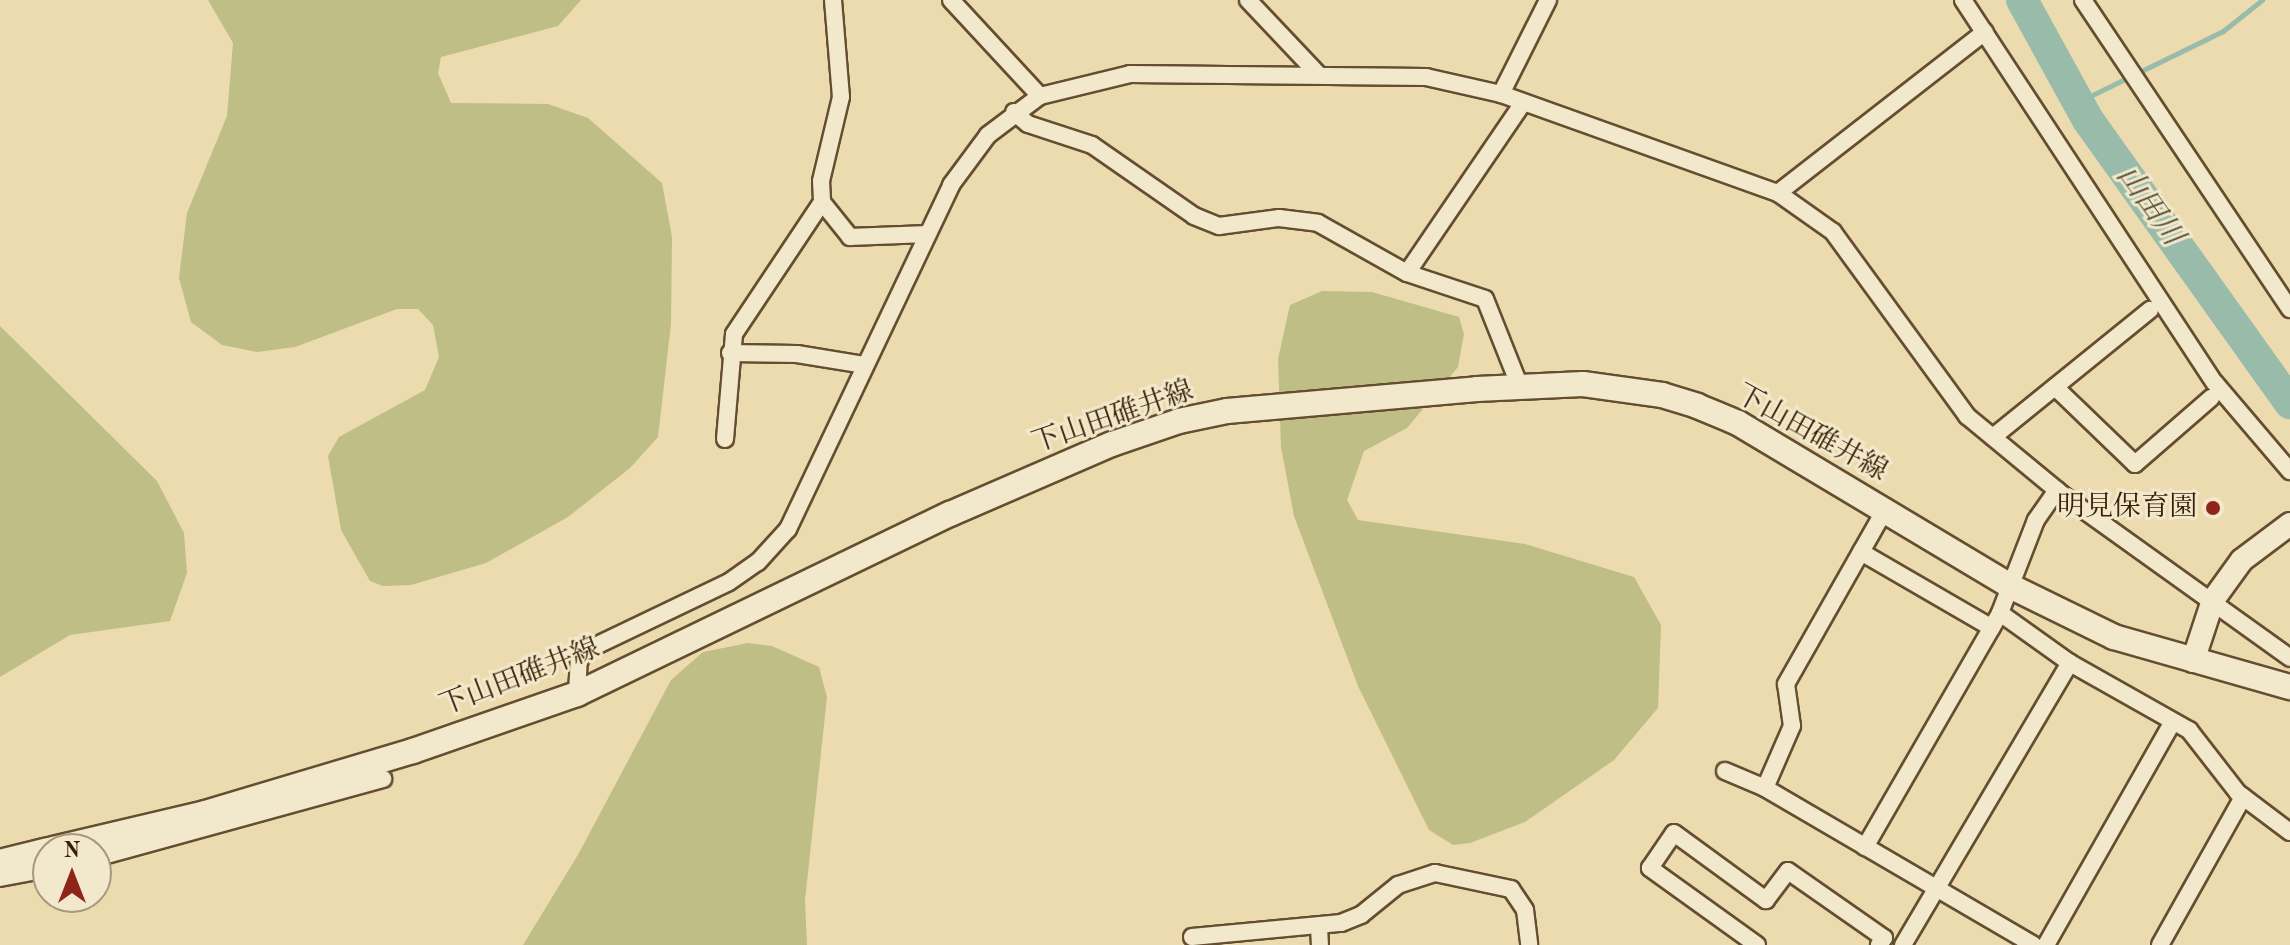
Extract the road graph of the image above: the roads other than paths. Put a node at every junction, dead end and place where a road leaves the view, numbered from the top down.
1 (833, 0) edge
2 (951, 0) edge
3 (1248, 0) edge
4 (1548, 0) edge
5 (1963, 0) edge
6 (2083, 0) edge
7 (1985, 32) junction
8 (1317, 73) junction
9 (1501, 94) junction
10 (1040, 96) junction
11 (1523, 103) junction
12 (1014, 112) junction
13 (1778, 193) junction
14 (822, 202) junction
15 (927, 234) junction
16 (1407, 273) junction
17 (2290, 309) edge
18 (2150, 310) dead end
19 (730, 353) junction
20 (865, 365) junction
21 (1520, 387) junction
22 (2055, 387) junction
23 (2211, 398) dead end
24 (1993, 437) junction
25 (725, 439) dead end
26 (2290, 471) edge
27 (2057, 490) junction
28 (1885, 510) junction
29 (2290, 524) edge
30 (1861, 552) junction
31 (2014, 588) junction
32 (2213, 600) junction
33 (1996, 620) junction
34 (2290, 658) edge
35 (2193, 661) junction
36 (2070, 663) junction
37 (2290, 687) edge
38 (577, 694) junction
39 (2173, 721) junction
40 (1725, 771) dead end
41 (383, 779) dead end
42 (1765, 788) junction
43 (2243, 797) junction
44 (2290, 832) edge
45 (112, 835) edge
46 (1865, 847) junction
47 (32, 854) edge
48 (112, 854) edge
49 (0, 862) edge
50 (32, 872) edge
51 (0, 878) edge
52 (1937, 887) junction
53 (1319, 927) junction
54 (1192, 937) dead end
55 (1320, 945) edge
56 (1529, 945) edge
57 (1757, 945) edge
58 (1879, 945) edge
59 (1903, 945) edge
60 (2034, 945) edge
61 (2046, 945) edge
62 (2160, 945) edge

1 - 14 street
2 - 10 street
3 - 8 street
4 - 9 street
5 - 7 street
6 - 17 street
7 - 13 street
7 - 26 street
8 - 9 street
8 - 10 street
9 - 11 street
10 - 12 street
11 - 13 street
11 - 16 street
12 - 15 street
12 - 16 street
13 - 24 street
14 - 15 street
14 - 19 street
15 - 20 street
16 - 21 street
18 - 22 street
19 - 20 street
19 - 25 street
20 - 38 street
21 - 28 main road, 下山田碓井線
21 - 38 main road, 下山田碓井線
22 - 23 street
22 - 24 street
24 - 27 street
27 - 31 street
27 - 32 street
28 - 30 street
28 - 31 main road, 下山田碓井線
29 - 32 street
30 - 33 street
30 - 42 street
31 - 33 street
31 - 35 main road, 下山田碓井線
32 - 34 street
32 - 35 street
33 - 36 street
33 - 46 street
35 - 37 main road, 下山田碓井線
36 - 39 street
36 - 52 street
38 - 45 main road, 下山田碓井線
39 - 43 street
39 - 61 street
40 - 42 street
41 - 48 street
42 - 46 street
43 - 44 street
43 - 62 street
46 - 52 street
47 - 49 main road, 下山田碓井線
50 - 51 street
52 - 59 street
52 - 60 street
53 - 54 street
53 - 55 street
53 - 56 street
57 - 58 street

